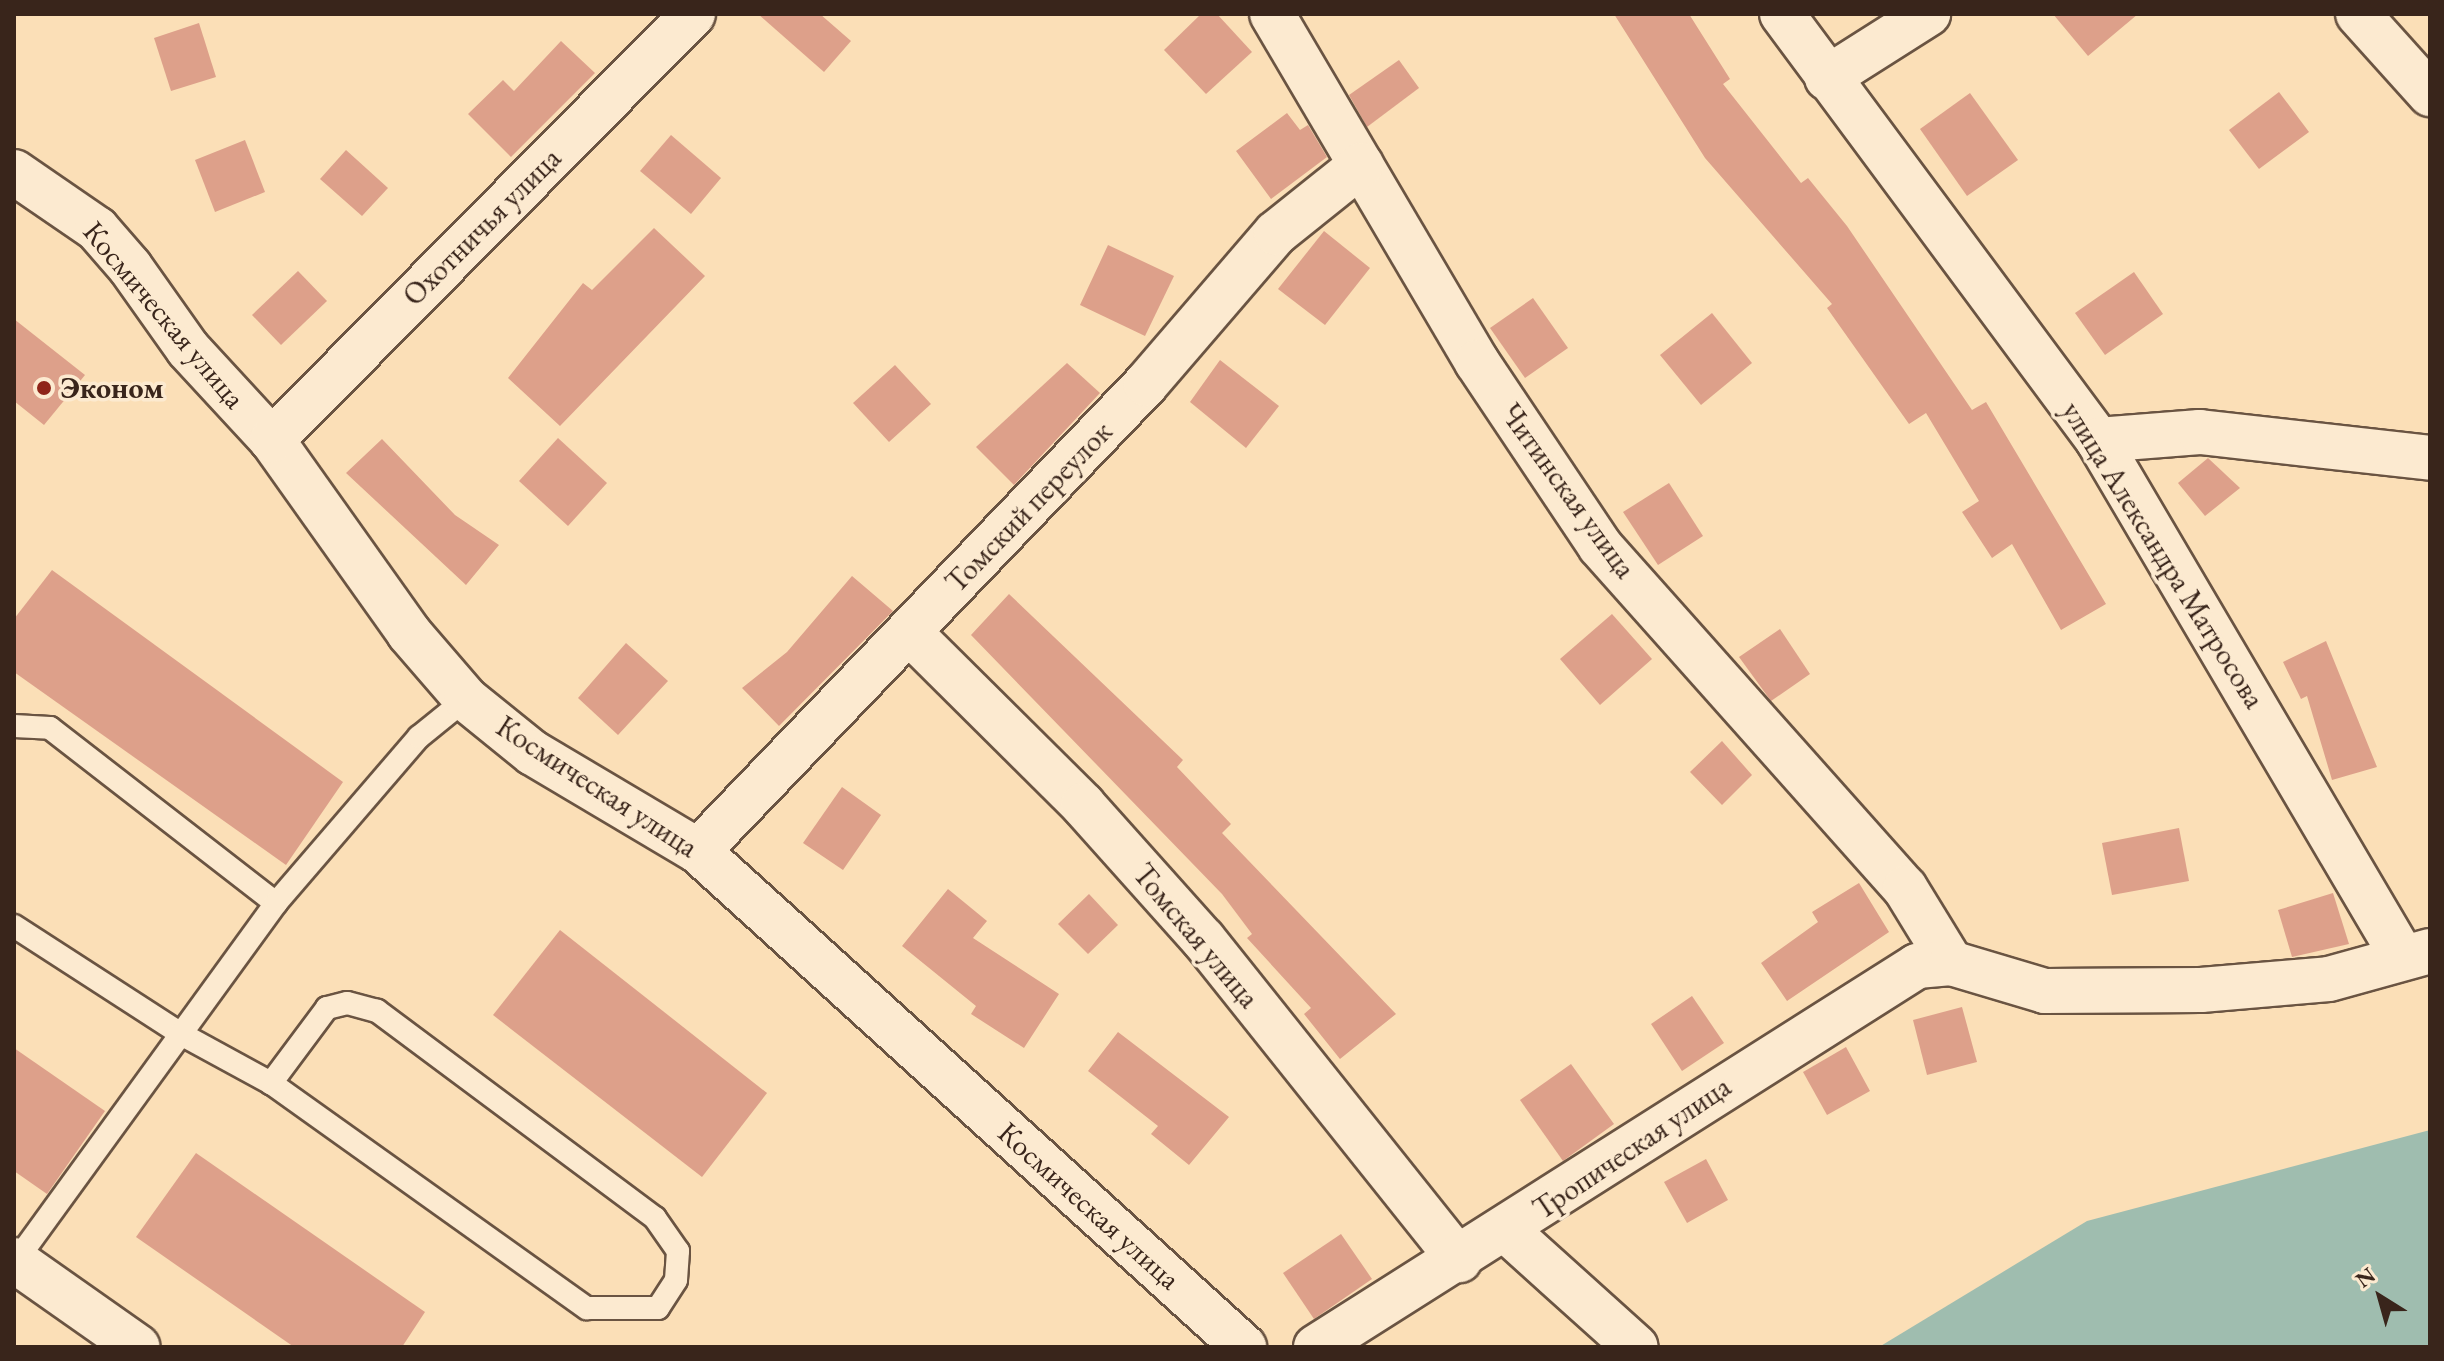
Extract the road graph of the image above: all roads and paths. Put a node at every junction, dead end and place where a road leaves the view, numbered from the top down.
1 (693, 14) edge
2 (1272, 14) edge
3 (1782, 14) edge
4 (1928, 14) edge
5 (2358, 14) edge
6 (1827, 78) junction
7 (2430, 94) edge
8 (1361, 165) junction
9 (14, 172) edge
10 (272, 440) junction
11 (2098, 440) junction
12 (2430, 458) edge
13 (910, 633) junction
14 (466, 699) junction
15 (14, 726) edge
16 (698, 851) junction
17 (276, 903) junction
18 (14, 926) edge
19 (2417, 955) edge
20 (1951, 963) junction
21 (181, 1034) junction
22 (271, 1083) junction
23 (1507, 1231) junction
24 (1459, 1260) junction
25 (15, 1261) edge
26 (138, 1347) edge
27 (1244, 1347) edge
28 (1316, 1347) edge
29 (1636, 1347) edge

1 - 10 street, Охотничья улица
2 - 8 street, Читинская улица
3 - 6 street, улица Александра Матросова
4 - 6 street
5 - 7 street
6 - 11 street, улица Александра Матросова
8 - 13 street, Томский переулок
8 - 20 street, Читинская улица
9 - 10 street, Космическая улица
10 - 14 street, Космическая улица
11 - 12 street
11 - 19 street, улица Александра Матросова
13 - 16 street, Томский переулок
13 - 24 street, Томская улица
14 - 16 street, Космическая улица
14 - 17 lane
15 - 17 lane
16 - 27 street, Космическая улица
17 - 21 lane
18 - 21 lane
19 - 20 street
20 - 23 street, Тропическая улица
21 - 22 lane
21 - 25 lane
22 - 22 lane
23 - 24 street, Тропическая улица
23 - 29 street
24 - 28 street, Тропическая улица
25 - 26 street

